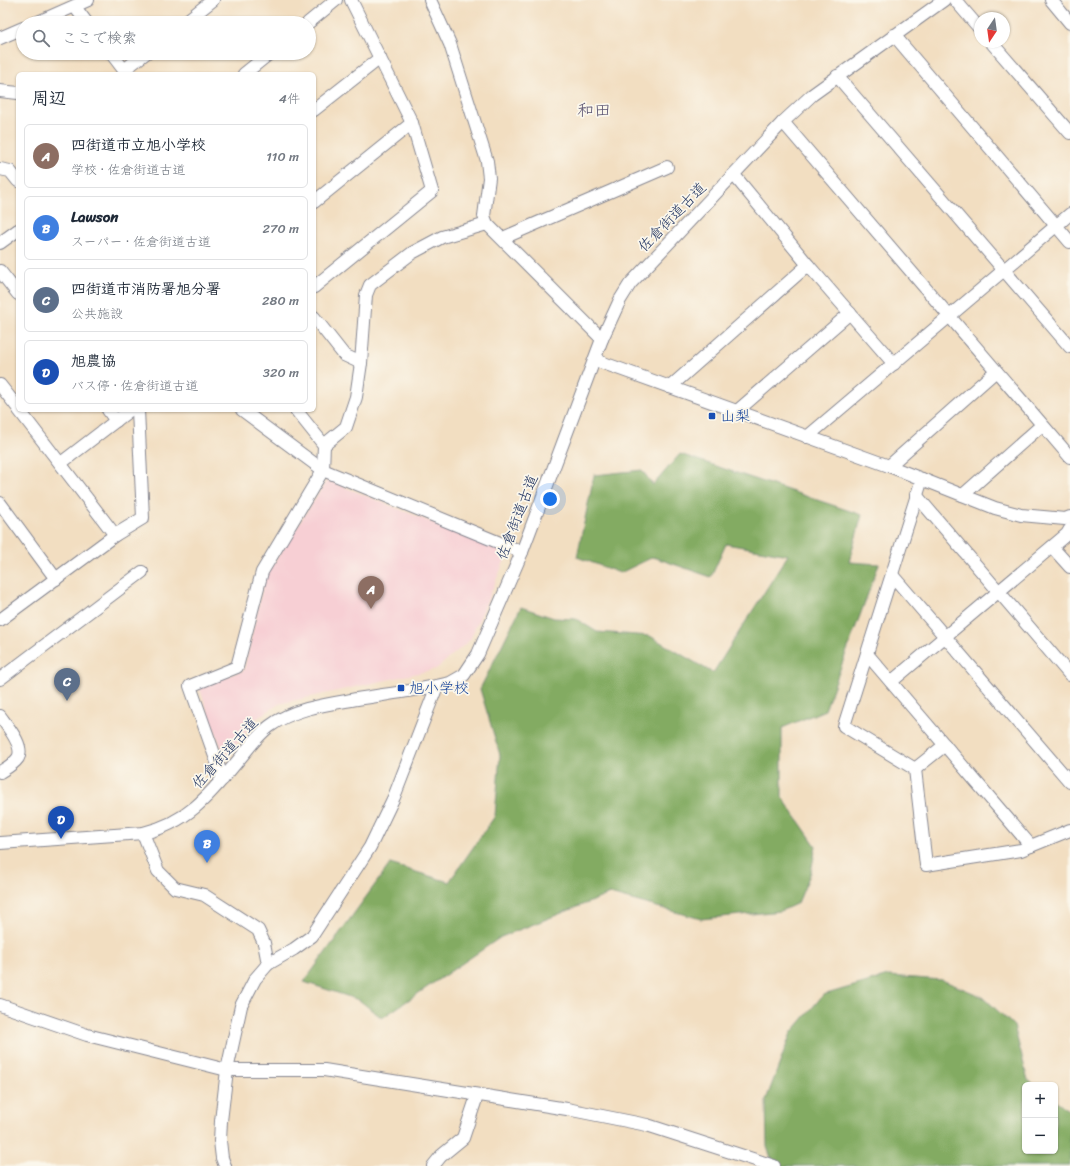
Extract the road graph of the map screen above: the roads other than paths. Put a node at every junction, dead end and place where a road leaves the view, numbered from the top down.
1 (88, 0) edge
2 (336, 0) edge
3 (351, 0) edge
4 (430, 0) edge
5 (944, 0) edge
6 (955, 0) edge
7 (1051, 0) edge
8 (206, 2) edge
9 (75, 7) junction
10 (53, 16) edge
11 (82, 16) edge
12 (191, 16) edge
13 (316, 16) edge
14 (974, 22) edge
15 (1070, 23) edge
16 (16, 31) edge
17 (894, 35) junction
18 (0, 38) edge
19 (996, 48) edge
20 (380, 58) junction
21 (116, 60) edge
22 (138, 60) edge
23 (261, 60) edge
24 (125, 72) edge
25 (246, 72) edge
26 (837, 76) junction
27 (0, 91) edge
28 (16, 93) edge
29 (316, 108) edge
30 (783, 122) junction
31 (412, 123) junction
32 (1070, 133) edge
33 (667, 167) dead end
34 (0, 169) edge
35 (734, 175) junction
36 (16, 178) edge
37 (316, 200) edge
38 (1070, 214) edge
39 (488, 224) junction
40 (1056, 225) junction
41 (16, 231) edge
42 (503, 238) junction
43 (1070, 242) edge
44 (0, 243) edge
45 (808, 265) junction
46 (1004, 270) junction
47 (0, 271) edge
48 (316, 285) edge
49 (16, 291) edge
50 (850, 313) junction
51 (950, 317) junction
52 (316, 320) edge
53 (602, 339) junction
54 (1070, 348) edge
55 (595, 360) junction
56 (361, 363) junction
57 (894, 364) junction
58 (996, 371) junction
59 (0, 385) edge
60 (670, 387) junction
61 (16, 405) edge
62 (21, 412) edge
63 (109, 412) edge
64 (127, 412) edge
65 (138, 412) edge
66 (245, 412) edge
67 (298, 412) edge
68 (736, 412) junction
69 (116, 421) junction
70 (1042, 425) junction
71 (807, 437) junction
72 (324, 445) junction
73 (1070, 457) edge
74 (61, 463) junction
75 (889, 466) junction
76 (323, 470) junction
77 (922, 479) junction
78 (916, 495) junction
79 (963, 495) junction
80 (0, 503) edge
81 (1070, 517) edge
82 (1070, 529) edge
83 (115, 535) junction
84 (1052, 547) junction
85 (522, 552) junction
86 (1070, 567) edge
87 (142, 572) dead end
88 (892, 575) junction
89 (56, 579) junction
90 (999, 591) junction
91 (0, 620) edge
92 (945, 636) junction
93 (867, 654) junction
94 (1070, 674) edge
95 (0, 679) edge
96 (890, 682) junction
97 (437, 686) junction
98 (0, 716) edge
99 (945, 745) junction
100 (915, 769) junction
101 (0, 772) edge
102 (223, 779) junction
103 (1070, 782) edge
104 (1070, 830) edge
105 (143, 834) junction
106 (0, 843) edge
107 (1032, 846) junction
108 (268, 964) junction
109 (0, 1006) edge
110 (226, 1070) junction
111 (477, 1096) junction
112 (225, 1166) edge
113 (433, 1166) edge
114 (774, 1166) edge

1 - 9 street
2 - 13 street
3 - 20 street
4 - 39 street
5 - 17 street, 佐倉街道古道
6 - 14 street
7 - 15 street
8 - 12 street
9 - 10 street
9 - 11 street
16 - 18 street
17 - 26 street, 佐倉街道古道
17 - 40 street
19 - 32 street
20 - 29 street
20 - 31 street
21 - 24 street
22 - 24 street
23 - 25 street
26 - 30 street, 佐倉街道古道
26 - 46 street
27 - 28 street
30 - 35 street, 佐倉街道古道
30 - 51 street
31 - 37 street
31 - 48 street
33 - 42 street
34 - 36 street
35 - 45 street
35 - 53 street, 佐倉街道古道
38 - 40 street
39 - 42 street
39 - 56 street
40 - 43 street
40 - 46 street
41 - 44 street
42 - 53 street
45 - 50 street
45 - 60 street
46 - 51 street
46 - 54 street
47 - 49 street
50 - 57 street
50 - 68 street
51 - 57 street
51 - 58 street
52 - 56 street
53 - 55 street, 佐倉街道古道
55 - 60 street
55 - 85 street, 佐倉街道古道
56 - 72 street
57 - 71 street
58 - 70 street
58 - 75 street
59 - 61 street
60 - 68 street
62 - 74 street
63 - 69 street
64 - 69 street
65 - 83 street
66 - 76 street
67 - 72 street
68 - 71 street
69 - 74 street
70 - 73 street
70 - 79 street
71 - 75 street
72 - 76 street
74 - 83 street
75 - 77 street
76 - 85 street
76 - 102 street
77 - 78 street
77 - 79 street
78 - 88 street
78 - 90 street
79 - 81 street
80 - 89 street
82 - 84 street
83 - 89 street
84 - 86 street
84 - 90 street
85 - 97 street, 佐倉街道古道
87 - 95 street
88 - 92 street
88 - 93 street
89 - 91 street
90 - 92 street
90 - 94 street
92 - 96 street
92 - 103 street
93 - 96 street
93 - 100 street
96 - 99 street
97 - 102 street, 佐倉街道古道
97 - 108 street
98 - 101 street
99 - 100 street
99 - 107 street
100 - 107 street
102 - 105 street, 佐倉街道古道
104 - 107 street
105 - 106 street, 佐倉街道古道
105 - 108 street
108 - 110 street
109 - 110 street
110 - 111 street
110 - 112 street
111 - 113 street
111 - 114 street

